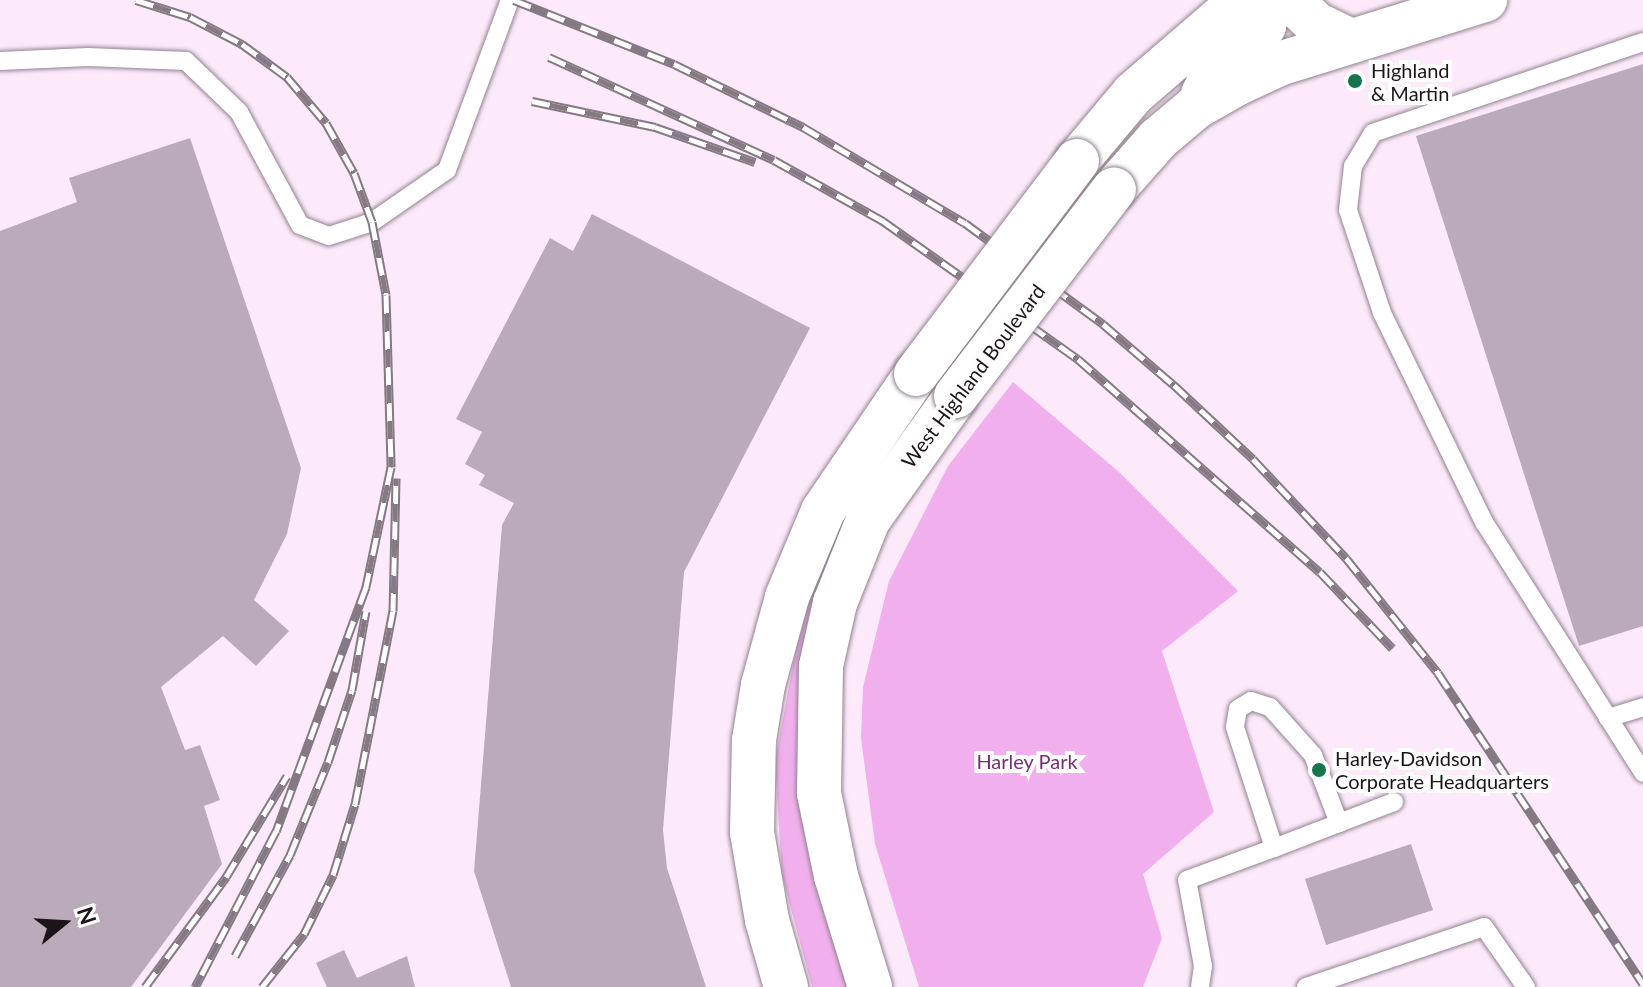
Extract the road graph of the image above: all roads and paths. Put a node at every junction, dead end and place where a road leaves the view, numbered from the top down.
1 (510, 0) edge
2 (1242, 0) edge
3 (1269, 0) edge
4 (1291, 0) edge
5 (1485, 0) edge
6 (1351, 41) junction
7 (1643, 42) edge
8 (0, 61) edge
9 (1196, 107) junction
10 (1643, 707) edge
11 (1608, 718) junction
12 (1643, 773) edge
13 (1394, 802) dead end
14 (1339, 823) junction
15 (1274, 848) junction
16 (786, 987) edge
17 (870, 987) edge
18 (1200, 987) edge
19 (1306, 987) edge
20 (1526, 987) edge

1 - 8 lane
2 - 16 street, bridge
3 - 9 street
4 - 6 street
5 - 6 street, West Highland Boulevard
6 - 9 street, West Highland Boulevard
7 - 11 lane
9 - 17 street, West Highland Boulevard, bridge
10 - 11 lane
11 - 12 lane
13 - 14 lane
14 - 15 lane
14 - 15 lane
15 - 18 lane
19 - 20 lane

